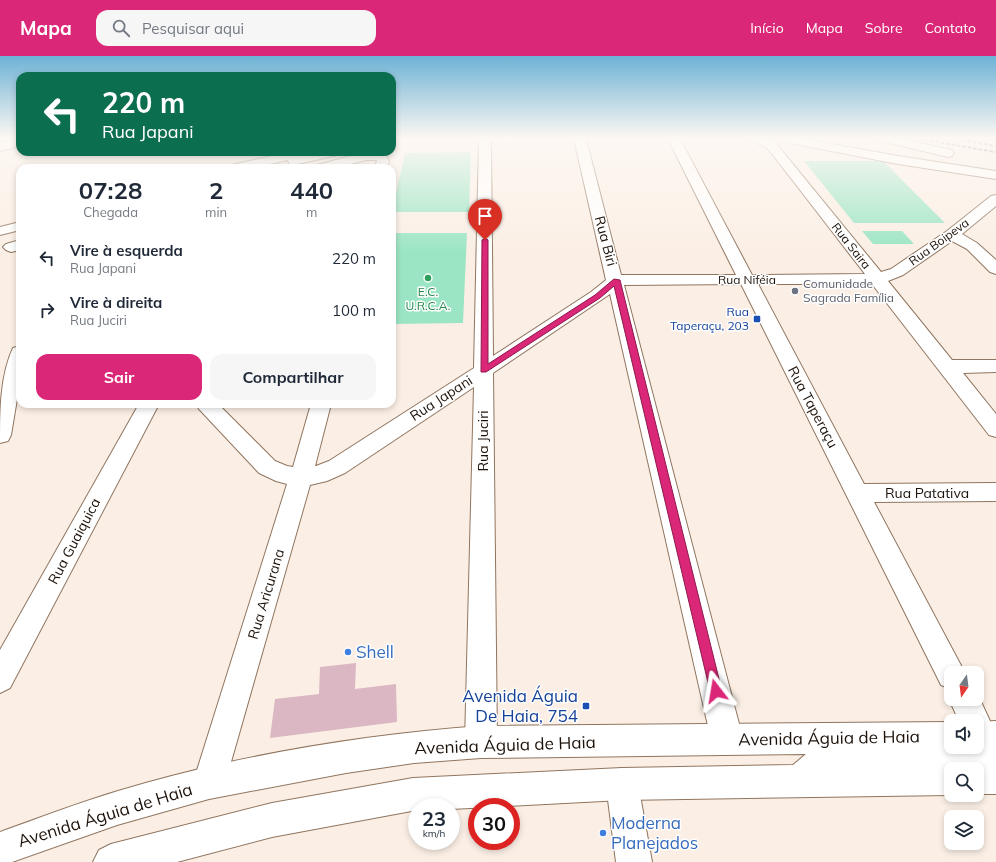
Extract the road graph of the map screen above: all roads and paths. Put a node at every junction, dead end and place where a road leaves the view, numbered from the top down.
1 (485, 177) edge
2 (590, 177) edge
3 (693, 177) edge
4 (797, 177) edge
5 (996, 199) edge
6 (16, 217) edge
7 (0, 220) edge
8 (16, 227) edge
9 (0, 231) edge
10 (952, 234) junction
11 (996, 268) edge
12 (878, 279) junction
13 (616, 280) junction
14 (746, 280) junction
15 (16, 363) edge
16 (996, 366) edge
17 (946, 367) junction
18 (484, 370) junction
19 (147, 408) edge
20 (210, 408) edge
21 (319, 408) edge
22 (996, 429) edge
23 (0, 435) edge
24 (301, 477) junction
25 (996, 492) edge
26 (858, 493) junction
27 (946, 666) edge
28 (0, 678) edge
29 (968, 706) edge
30 (944, 737) edge
31 (728, 739) junction
32 (986, 740) edge
33 (482, 742) junction
34 (984, 778) edge
35 (996, 778) edge
36 (944, 779) edge
37 (800, 781) junction
38 (209, 783) junction
39 (622, 784) junction
40 (0, 849) edge
41 (111, 862) edge
42 (634, 862) edge

1 - 18 street, Rua Juciri
2 - 13 street, Rua Biri
3 - 14 street, Rua Taperaçu
4 - 12 street, Rua Saira
5 - 10 street, Rua Boipeva
6 - 7 street
8 - 9 street
10 - 11 street
10 - 12 street, Rua Boipeva
12 - 14 street, Rua Niféia
12 - 17 street, Rua Saira
13 - 14 street, Rua Niféia
13 - 18 street, Rua Japani
13 - 31 street, Rua Biri
14 - 26 street, Rua Taperaçu
15 - 23 street
16 - 17 street
17 - 22 street, Rua Saira
18 - 24 street, Rua Japani
18 - 33 street, Rua Juciri
19 - 28 street, Rua Guaiquica
20 - 24 street, Rua Japani
21 - 24 street, Rua Aricurana
24 - 38 street, Rua Aricurana
25 - 26 street, Rua Patativa
26 - 27 street, Rua Taperaçu
29 - 32 street
30 - 31 street, Avenida Águia de Haia
31 - 33 street, Avenida Águia de Haia
32 - 37 street
33 - 38 street, Avenida Águia de Haia
34 - 35 street
36 - 37 street
37 - 39 street
38 - 40 street, Avenida Águia de Haia
39 - 41 street
39 - 42 street

